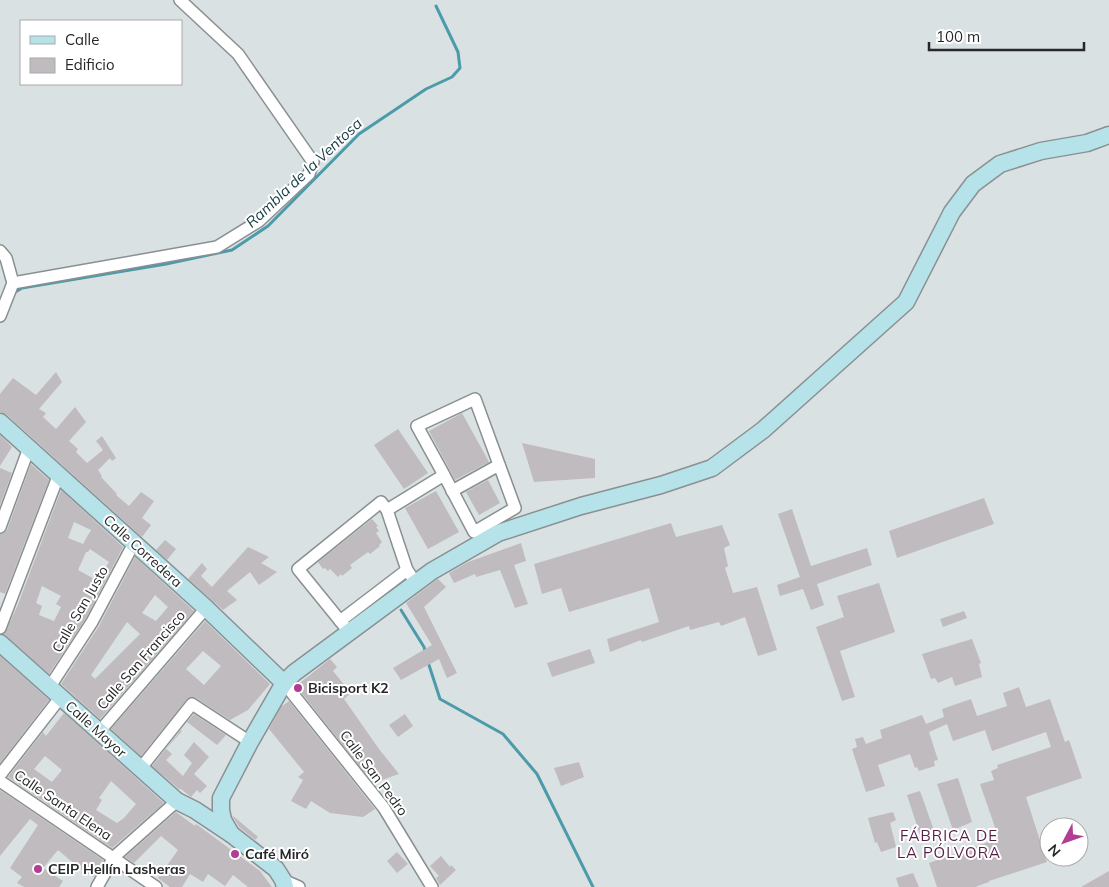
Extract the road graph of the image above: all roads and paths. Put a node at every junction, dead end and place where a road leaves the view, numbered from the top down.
1 (180, 0) edge
2 (1109, 134) edge
3 (0, 251) edge
4 (13, 283) junction
5 (0, 316) edge
6 (0, 422) edge
7 (29, 448) junction
8 (499, 466) junction
9 (59, 474) junction
10 (444, 475) junction
11 (452, 491) junction
12 (384, 506) junction
13 (0, 527) edge
14 (134, 543) junction
15 (412, 577) junction
16 (206, 608) junction
17 (345, 627) junction
18 (0, 628) edge
19 (0, 643) edge
20 (284, 683) junction
21 (55, 693) junction
22 (100, 732) junction
23 (250, 742) junction
24 (140, 769) junction
25 (0, 775) edge
26 (0, 781) edge
27 (221, 798) junction
28 (177, 801) junction
29 (195, 810) junction
30 (230, 834) junction
31 (114, 857) junction
32 (284, 883) edge
33 (97, 887) edge
34 (156, 887) edge
35 (299, 887) edge
36 (432, 887) edge

1 - 4 street
2 - 15 main road
3 - 4 street
4 - 5 street
6 - 7 main road, Calle Corredera
7 - 9 main road, Calle Corredera
7 - 13 street
8 - 10 street
8 - 11 street
8 - 11 street
9 - 14 main road, Calle Corredera
9 - 18 street
10 - 11 street
10 - 12 street
12 - 15 street
12 - 17 street
14 - 16 main road, Calle Corredera
14 - 21 street, Calle San Justo
15 - 17 main road
16 - 20 main road, Calle Corredera
16 - 22 street, Calle San Francisco
17 - 20 main road
19 - 21 main road, Calle Mayor
20 - 23 main road
20 - 36 street, Calle San Pedro
21 - 22 main road, Calle Mayor
21 - 25 street, Calle San Justo
22 - 24 main road, Calle Mayor
23 - 24 street
23 - 27 main road
24 - 28 main road, Calle Mayor
26 - 31 street, Calle Santa Elena
27 - 29 main road
27 - 30 main road
28 - 29 main road, Calle Mayor
28 - 31 street, Calle Santa Elena
29 - 30 main road, Calle Mayor
30 - 32 main road, Calle Mayor
31 - 33 street
31 - 34 street
32 - 35 street

